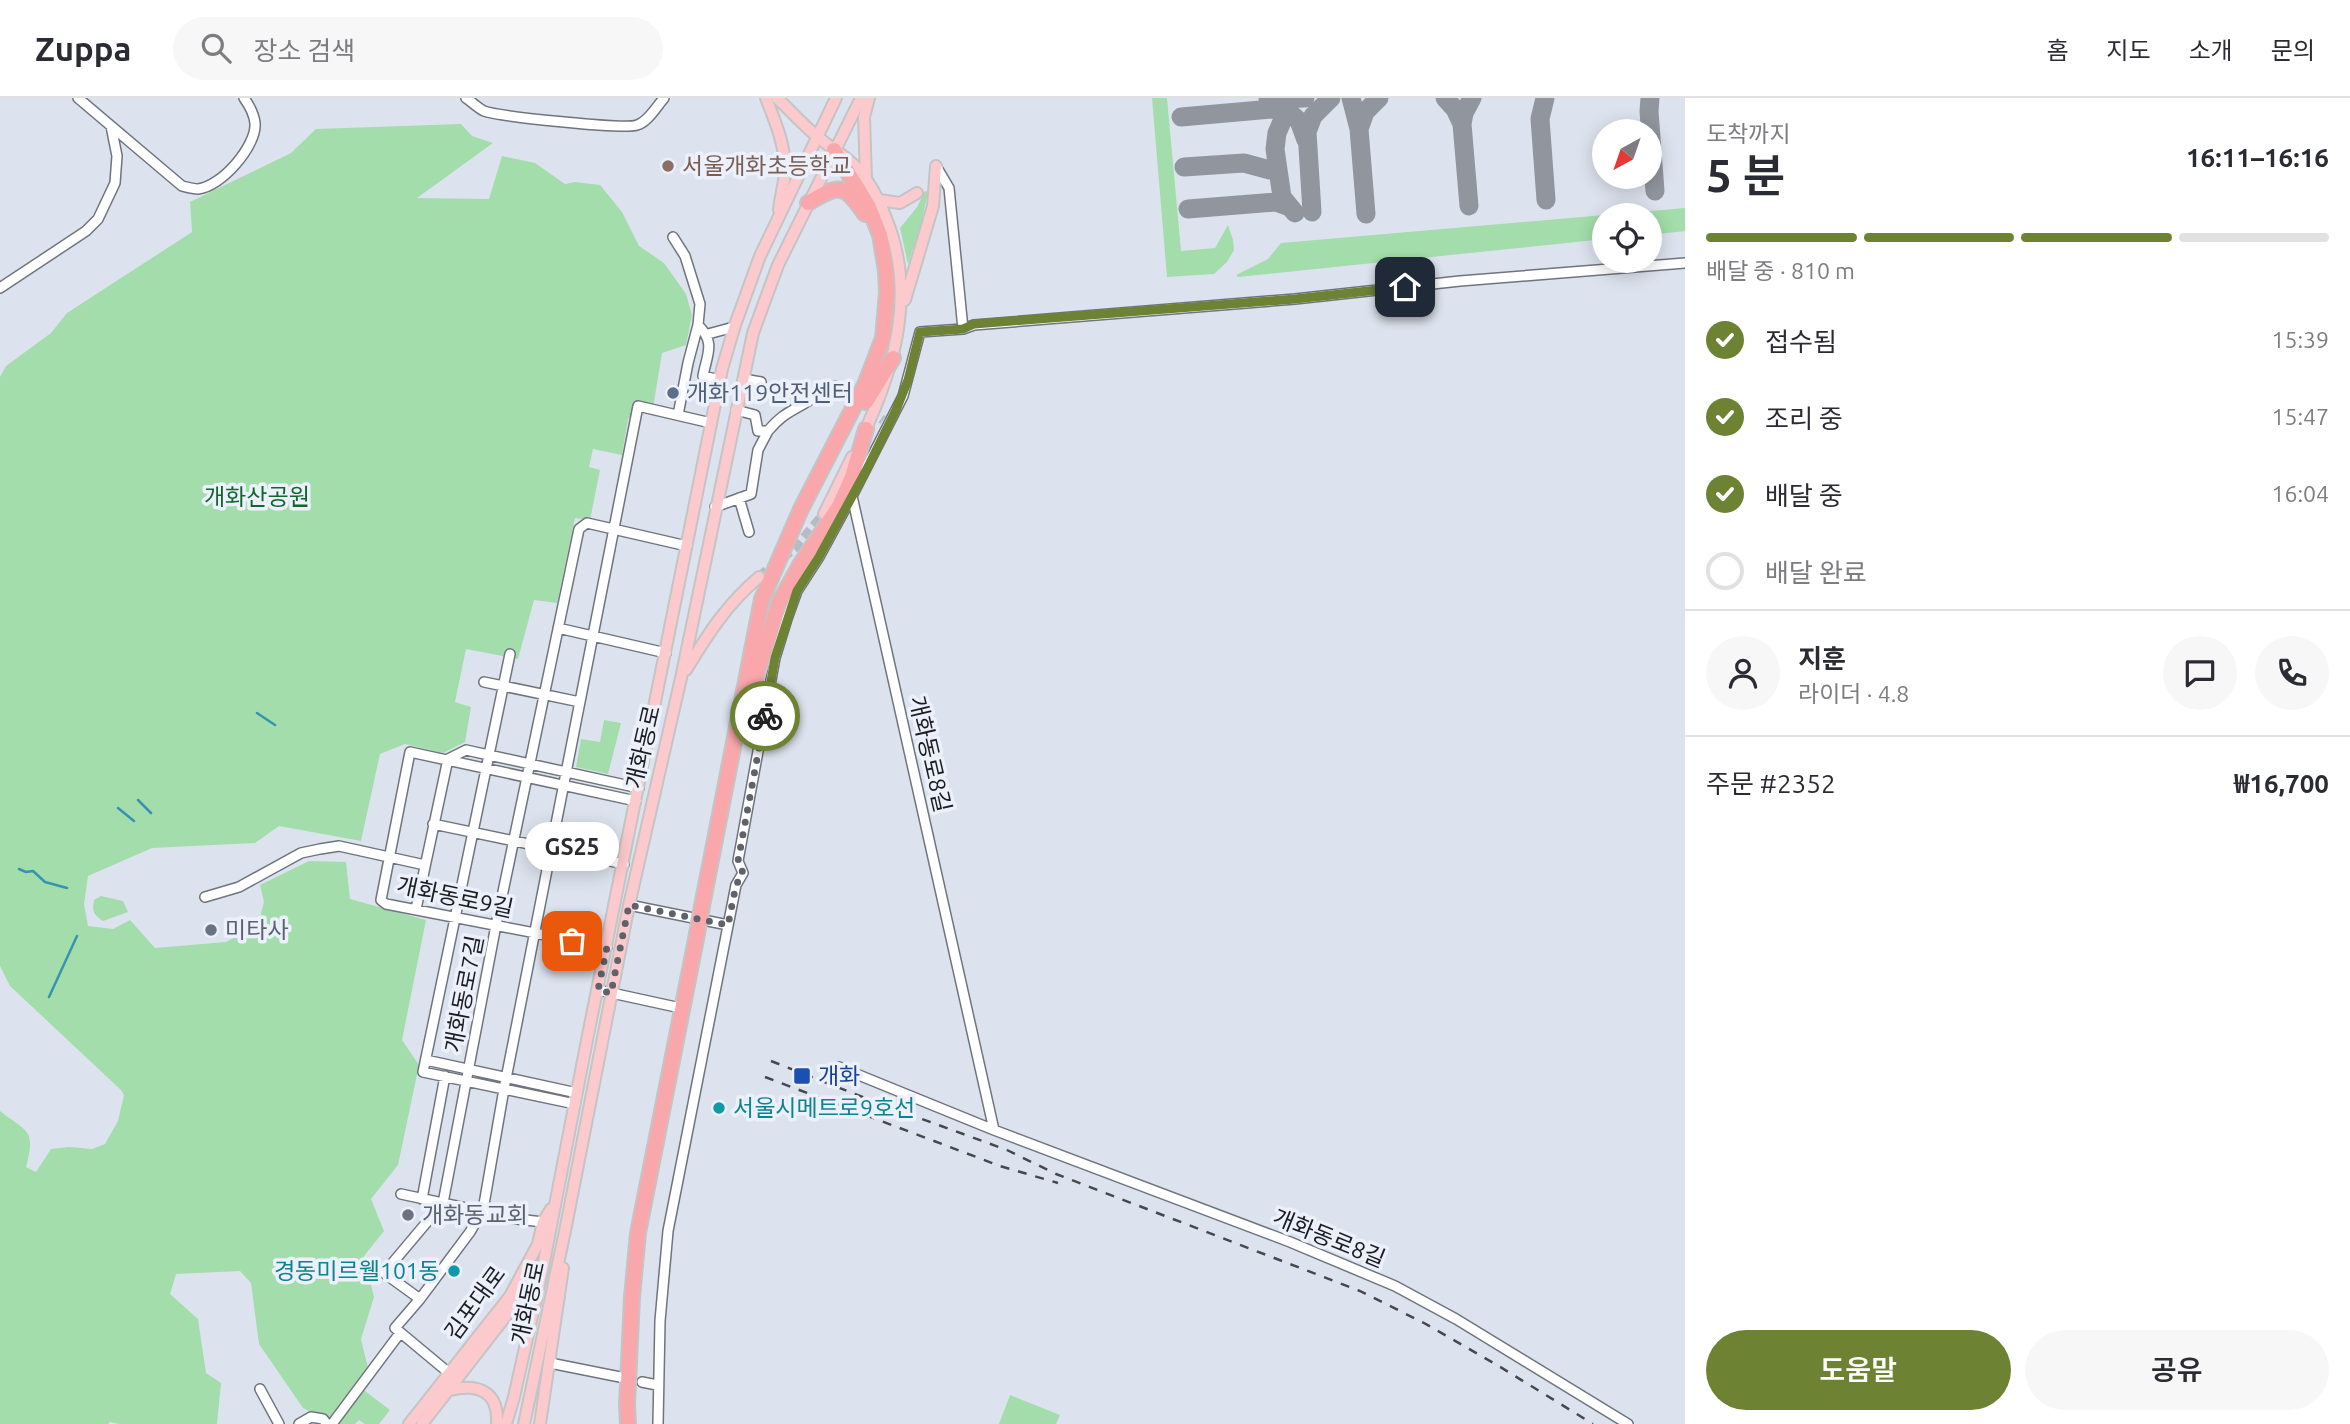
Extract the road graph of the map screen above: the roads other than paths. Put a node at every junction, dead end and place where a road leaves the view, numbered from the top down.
1 (78, 98) edge
2 (244, 98) edge
3 (466, 98) edge
4 (664, 98) edge
5 (766, 98) edge
6 (777, 98) edge
7 (836, 98) edge
8 (861, 98) edge
9 (869, 98) edge
10 (111, 126) junction
11 (817, 137) junction
12 (834, 150) junction
13 (936, 166) joint
14 (866, 179) junction
15 (917, 193) dead end
16 (879, 200) junction
17 (808, 203) junction
18 (778, 219) junction
19 (880, 235) junction
20 (673, 237) dead end
21 (1685, 263) edge
22 (0, 288) edge
23 (902, 309) junction
24 (698, 325) junction
25 (734, 327) junction
26 (963, 329) junction
27 (708, 334) junction
28 (893, 358) junction
29 (687, 372) junction
30 (703, 376) junction
31 (743, 379) junction
32 (720, 380) junction
33 (761, 382) dead end
34 (848, 396) dead end
35 (736, 410) junction
36 (678, 415) junction
37 (711, 423) junction
38 (866, 429) junction
39 (768, 432) junction
40 (852, 496) junction
41 (739, 498) junction
42 (715, 507) junction
43 (824, 514) tunnel mouth
44 (614, 531) junction
45 (749, 532) dead end
46 (687, 546) junction
47 (759, 577) tunnel mouth
48 (558, 628) junction
49 (593, 636) junction
50 (666, 653) junction
51 (510, 654) dead end
52 (681, 678) junction
53 (484, 682) dead end
54 (504, 686) junction
55 (545, 694) junction
56 (580, 702) junction
57 (746, 711) junction
58 (489, 755) junction
59 (447, 759) junction
60 (530, 764) junction
61 (487, 767) junction
62 (566, 772) junction
63 (527, 776) junction
64 (564, 785) junction
65 (639, 788) junction
66 (636, 801) junction
67 (433, 824) junction
68 (473, 832) junction
69 (514, 841) junction
70 (551, 849) junction
71 (389, 856) junction
72 (624, 864) junction
73 (425, 865) junction
74 (205, 897) dead end
75 (629, 905) junction
76 (705, 907) junction
77 (416, 909) junction
78 (456, 917) junction
79 (496, 925) junction
80 (728, 925) junction
81 (534, 934) junction
82 (607, 947) junction
83 (598, 990) junction
84 (611, 993) junction
85 (676, 1007) dead end
86 (588, 1035) junction
87 (597, 1057) junction
88 (426, 1060) junction
89 (839, 1067) dead end
90 (469, 1070) junction
91 (445, 1076) junction
92 (506, 1078) junction
93 (467, 1081) junction
94 (504, 1089) junction
95 (576, 1099) junction
96 (994, 1130) junction
97 (401, 1194) dead end
98 (557, 1197) junction
99 (422, 1199) junction
100 (443, 1203) junction
101 (483, 1210) junction
102 (544, 1222) junction
103 (565, 1231) junction
104 (544, 1267) junction
105 (420, 1299) junction
106 (400, 1333) junction
107 (550, 1363) junction
108 (449, 1373) junction
109 (620, 1377) dead end
110 (642, 1382) dead end
111 (657, 1385) junction
112 (260, 1389) dead end
113 (450, 1390) junction
114 (630, 1406) junction
115 (279, 1424) edge
116 (299, 1424) edge
117 (329, 1424) edge
118 (409, 1424) edge
119 (422, 1424) edge
120 (497, 1424) edge
121 (506, 1424) edge
122 (524, 1424) edge
123 (540, 1424) edge
124 (628, 1424) edge
125 (635, 1424) edge
126 (658, 1424) edge
127 (1628, 1424) edge

1 - 10 street
2 - 10 street
3 - 4 street
5 - 18 main road
6 - 11 main road
7 - 11 main road, 개화동로
8 - 12 main road, 개화동로
9 - 14 main road
10 - 22 street
11 - 12 main road
11 - 18 main road, 개화동로
12 - 14 main road
12 - 17 main road, 개화동로
12 - 19 highway
13 - 23 main road
13 - 26 street
14 - 16 main road
15 - 16 main road
16 - 23 main road
17 - 19 highway
17 - 31 main road, 개화동로
18 - 25 main road, 개화동로
19 - 76 highway
20 - 24 street
21 - 26 street
23 - 28 main road
24 - 27 street
24 - 29 street
25 - 27 street
25 - 32 main road, 개화동로
26 - 40 street
27 - 30 street
28 - 38 main road
28 - 57 highway
29 - 30 street
29 - 36 street
30 - 32 street
31 - 33 street
31 - 35 main road, 개화동로
32 - 37 main road, 개화동로
34 - 39 street
35 - 39 street
35 - 42 main road, 개화동로
36 - 37 street
36 - 44 street
37 - 46 main road, 개화동로
38 - 43 main road
38 - 57 highway
39 - 41 street
40 - 80 street
40 - 96 street, 개화동로8길
41 - 42 street
41 - 45 street
42 - 52 main road, 개화동로
44 - 46 street
44 - 48 street, 개화동로7길
44 - 49 street
46 - 50 main road, 개화동로
47 - 52 main road
48 - 49 street
48 - 55 street, 개화동로7길
49 - 50 street
49 - 56 street
50 - 65 main road, 개화동로
51 - 54 street, 개화동로7길
52 - 75 main road, 개화동로
53 - 54 street
54 - 55 street
54 - 58 street, 개화동로7길
55 - 56 street
55 - 60 street, 개화동로7길
56 - 62 street
57 - 76 highway
58 - 59 street
58 - 60 street
58 - 61 street, 개화동로7길
59 - 61 street
59 - 67 street
59 - 71 street
60 - 62 street
60 - 63 street, 개화동로7길
61 - 63 street
61 - 68 street, 개화동로7길
62 - 64 street
62 - 65 street
63 - 64 street
63 - 69 street, 개화동로7길
64 - 66 street
64 - 70 street
65 - 66 main road, 개화동로
66 - 72 main road, 개화동로
67 - 68 street
67 - 73 street
68 - 69 street
68 - 78 street, 개화동로7길
69 - 70 street
69 - 79 street, 개화동로7길
70 - 72 street
70 - 81 street
71 - 73 street
71 - 74 street
71 - 77 street, 개화동로9길
72 - 82 main road, 개화동로
73 - 77 street
75 - 80 street
75 - 84 main road, 개화동로
76 - 114 highway, bridge
77 - 78 street, 개화동로9길
78 - 79 street, 개화동로9길
78 - 88 street, 개화동로7길
79 - 81 street, 개화동로9길
79 - 90 street, 개화동로7길
80 - 111 street
81 - 82 street, 개화동로9길
81 - 92 street
82 - 83 main road, 개화동로
83 - 84 street
83 - 86 main road, 개화동로
84 - 85 street
84 - 87 main road, 개화동로
86 - 87 main road
86 - 95 main road, 개화동로
87 - 103 main road, 개화동로
88 - 90 street, 개화동로7길
88 - 91 street, 개화동로7길
89 - 96 street, 개화동로8길
90 - 92 street, 개화동로7길
90 - 93 street, 개화동로7길
91 - 93 street, 개화동로7길
91 - 99 street, 개화동로7길
92 - 94 street
92 - 95 street, 개화동로7길
93 - 94 street, 개화동로7길
93 - 100 street, 개화동로7길
94 - 95 street, 개화동로7길
94 - 101 street
95 - 98 main road, 개화동로
96 - 127 street, 개화동로8길
97 - 99 street
98 - 102 main road, 김포대로
98 - 104 main road, 개화동로
99 - 100 street
100 - 101 street
100 - 105 street
101 - 102 street
101 - 105 street
102 - 108 main road, 김포대로
103 - 104 main road, 김포대로
103 - 107 main road
103 - 122 main road, 개화동로
104 - 113 main road, 김포대로
104 - 121 main road, 개화동로
105 - 106 street
106 - 108 street
106 - 117 street
107 - 109 street
107 - 123 main road
108 - 118 main road, 김포대로
110 - 111 street
111 - 126 street
112 - 115 street
113 - 119 main road, 김포대로
113 - 120 main road
114 - 124 highway
114 - 125 highway
116 - 117 street

